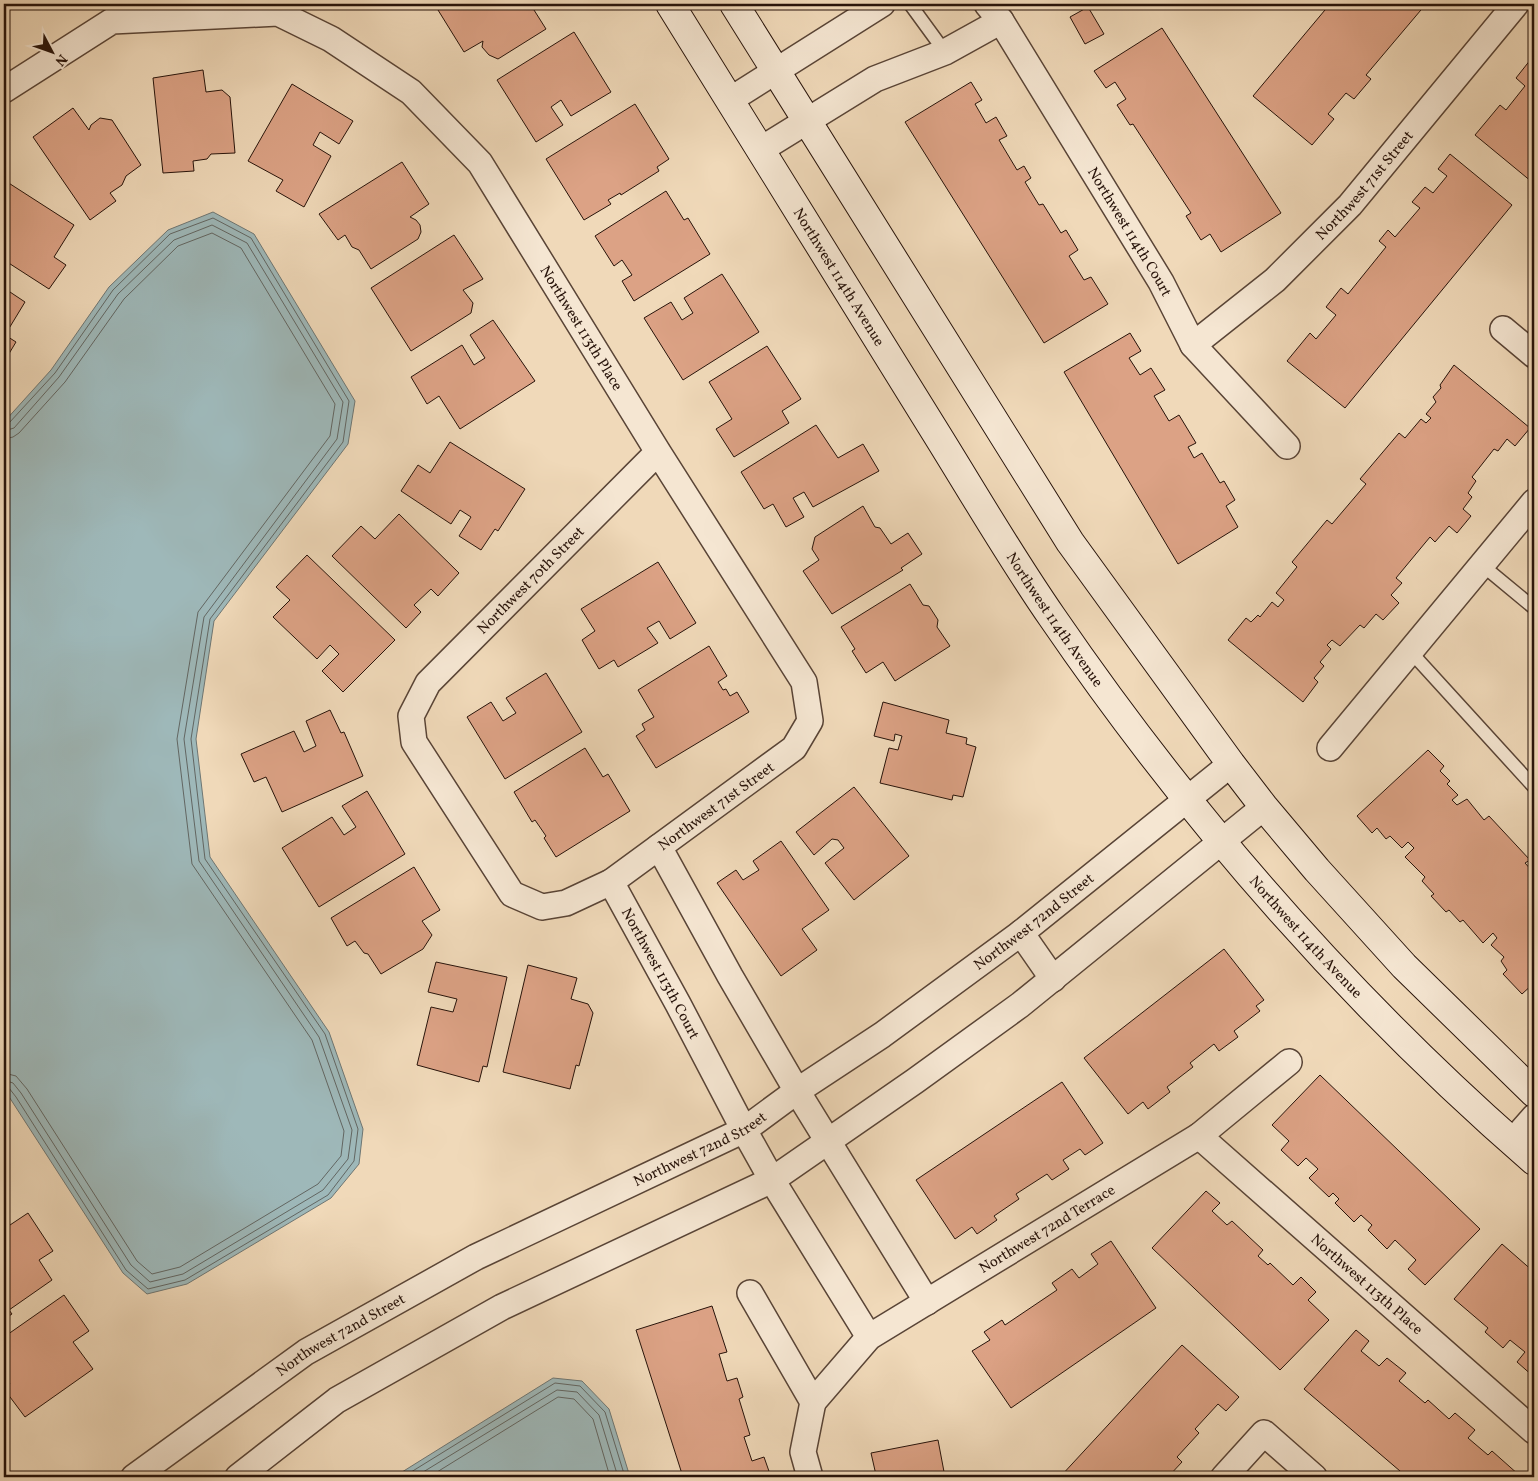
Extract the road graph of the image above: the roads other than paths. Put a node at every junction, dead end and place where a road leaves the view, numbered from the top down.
1 (670, 4) edge
2 (734, 4) edge
3 (882, 4) edge
4 (910, 4) edge
5 (1516, 4) edge
6 (278, 8) edge
7 (994, 12) edge
8 (945, 52) junction
9 (775, 72) junction
10 (4, 90) edge
11 (730, 100) junction
12 (807, 121) junction
13 (760, 150) junction
14 (1503, 329) dead end
15 (1192, 345) junction
16 (1534, 355) edge
17 (1286, 446) dead end
18 (658, 452) junction
19 (1534, 502) edge
20 (1482, 565) junction
21 (1534, 608) edge
22 (1410, 651) junction
23 (810, 721) joint
24 (1330, 748) dead end
25 (1231, 764) junction
26 (1534, 787) edge
27 (1187, 800) junction
28 (1264, 808) junction
29 (1222, 841) junction
30 (659, 847) junction
31 (611, 882) junction
32 (1021, 933) junction
33 (1053, 979) junction
34 (1289, 1062) dead end
35 (797, 1091) junction
36 (1534, 1093) edge
37 (1534, 1117) edge
38 (744, 1130) junction
39 (1199, 1136) junction
40 (828, 1141) junction
41 (1512, 1142) junction
42 (1534, 1161) edge
43 (772, 1180) junction
44 (750, 1293) dead end
45 (927, 1302) junction
46 (869, 1337) junction
47 (813, 1402) junction
48 (1534, 1431) edge
49 (134, 1477) edge
50 (238, 1477) edge
51 (810, 1477) edge
52 (1224, 1477) edge
53 (1314, 1477) edge

1 - 11 street, Northwest 114th Avenue
2 - 9 street
3 - 9 street
4 - 8 lane
5 - 15 street, Northwest 71st Street
6 - 10 street
6 - 18 street, Northwest 113th Place
7 - 8 street
7 - 15 street, Northwest 114th Court
8 - 12 street
9 - 11 street
9 - 12 street
11 - 13 street, Northwest 114th Avenue
12 - 13 street
12 - 25 street
13 - 27 street, Northwest 114th Avenue
14 - 16 street
15 - 17 street, Northwest 114th Court
18 - 23 street, Northwest 113th Place
18 - 31 street, Northwest 70th Street
19 - 20 street
20 - 21 lane
20 - 22 street
22 - 24 street
22 - 26 lane
23 - 30 street, Northwest 71st Street
25 - 27 street, Northwest 72nd Street
25 - 28 street
27 - 29 street, Northwest 114th Avenue
27 - 32 street, Northwest 72nd Street
28 - 29 street
28 - 36 street
29 - 33 street
29 - 41 street, Northwest 114th Avenue
30 - 31 street, Northwest 71st Street
30 - 35 street
31 - 38 street, Northwest 113th Court
32 - 33 street
32 - 35 street, Northwest 72nd Street
33 - 40 street
34 - 39 street, Northwest 72nd Terrace
35 - 38 street, Northwest 72nd Street
35 - 40 street
37 - 41 street
38 - 43 street, Northwest 113th Court
38 - 49 street, Northwest 72nd Street
39 - 45 street, Northwest 72nd Terrace
39 - 48 street, Northwest 113th Place
40 - 43 street
40 - 45 street
41 - 42 street, Northwest 114th Avenue
43 - 46 street, Northwest 113th Court
43 - 50 street
44 - 47 street
45 - 46 street, Northwest 72nd Terrace
46 - 47 street, Northwest 72nd Terrace
47 - 51 street
52 - 53 street

